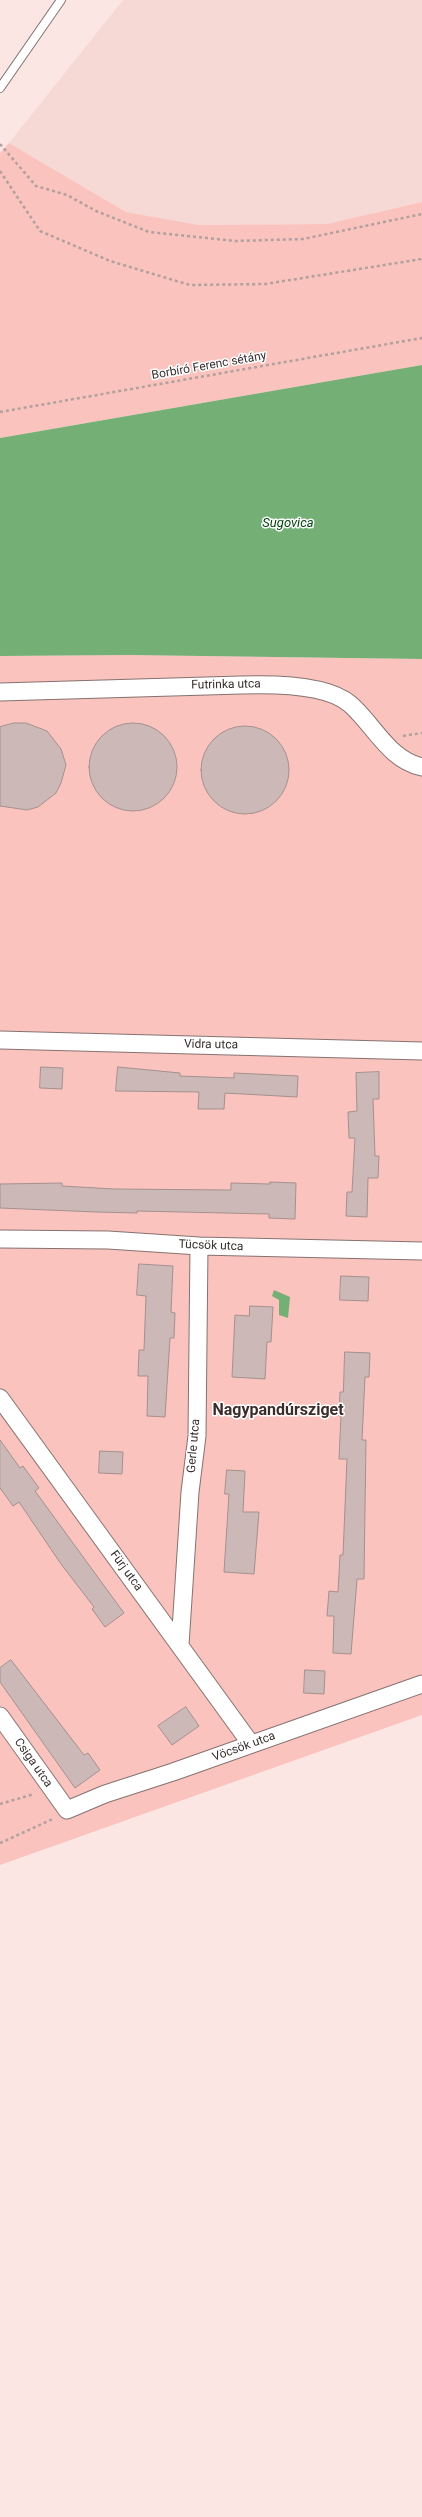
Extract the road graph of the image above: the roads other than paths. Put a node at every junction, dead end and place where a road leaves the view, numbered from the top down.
1 (61, 0) edge
2 (0, 88) edge
3 (0, 692) edge
4 (422, 767) edge
5 (0, 1040) edge
6 (422, 1051) edge
7 (0, 1239) edge
8 (200, 1246) junction
9 (422, 1251) edge
10 (0, 1398) edge
11 (180, 1645) junction
12 (422, 1684) edge
13 (0, 1716) edge
14 (251, 1744) junction
15 (67, 1810) joint

1 - 2 lane
3 - 4 street, Futrinka utca
5 - 6 street, Vidra utca
7 - 8 street, Tücsök utca
8 - 9 street, Tücsök utca
8 - 11 street, Gerle utca
10 - 11 street, Fürj utca
11 - 14 street, Fürj utca
12 - 14 street, Vöcsök utca
13 - 15 street, Csiga utca
14 - 15 street, Vöcsök utca

